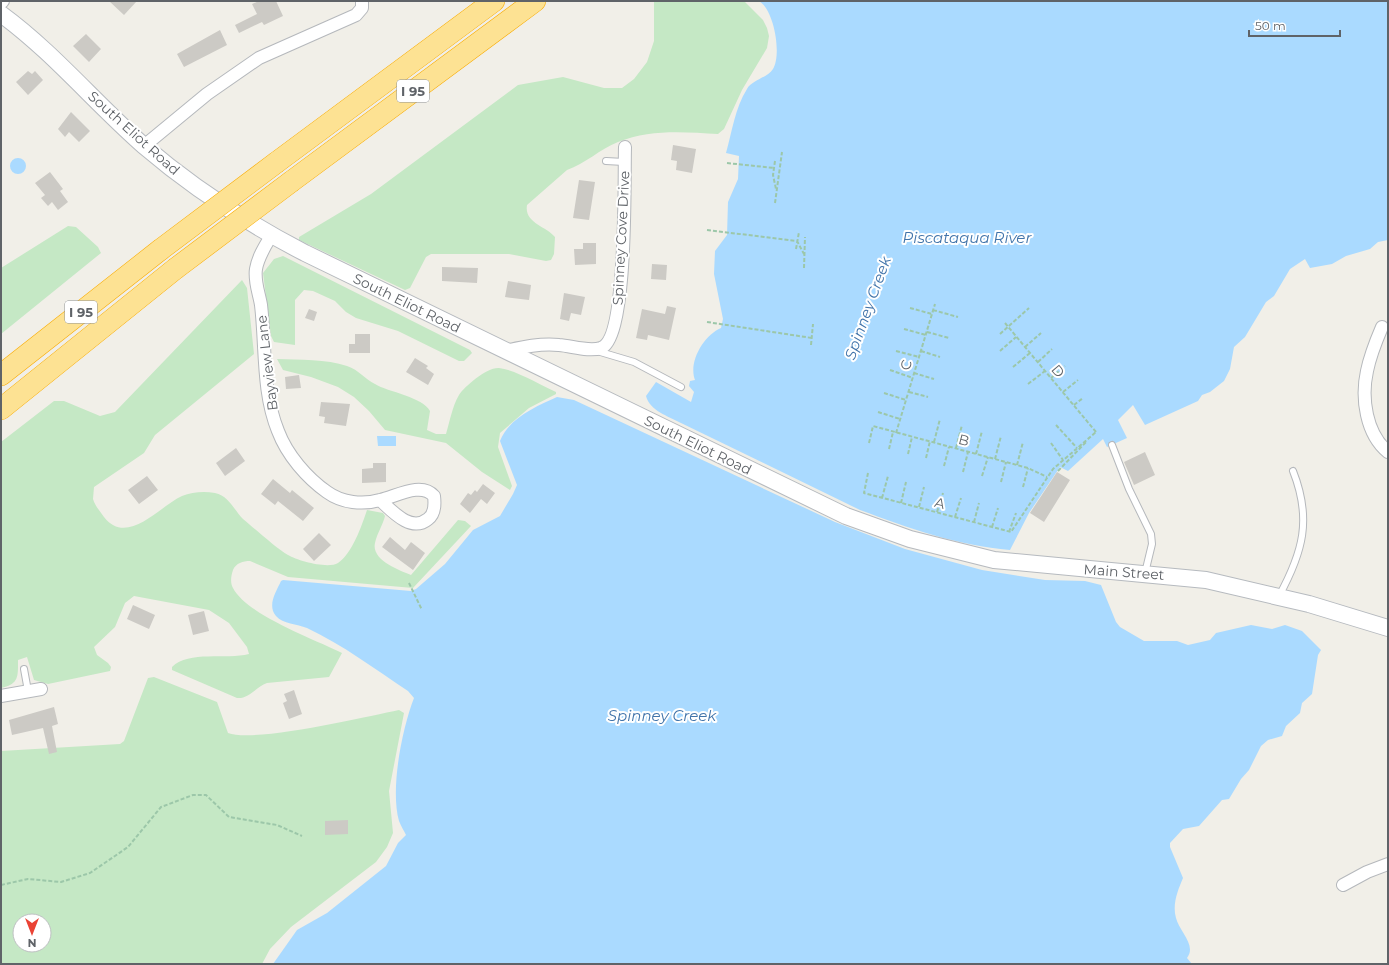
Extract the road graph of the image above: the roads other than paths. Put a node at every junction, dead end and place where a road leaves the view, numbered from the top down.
1 (3, 1) edge
2 (494, 1) edge
3 (535, 1) edge
4 (1, 3) edge
5 (362, 4) edge
6 (1, 14) edge
7 (144, 146) junction
8 (625, 147) dead end
9 (606, 161) dead end
10 (624, 162) junction
11 (270, 236) junction
12 (1382, 327) dead end
13 (593, 349) junction
14 (505, 351) junction
15 (1, 375) edge
16 (681, 387) dead end
17 (1, 409) edge
18 (1112, 445) dead end
19 (1388, 452) edge
20 (1293, 471) dead end
21 (380, 500) dead end
22 (859, 522) joint
23 (1145, 573) junction
24 (1279, 596) junction
25 (1388, 628) edge
26 (24, 669) dead end
27 (41, 689) dead end
28 (28, 691) junction
29 (1, 696) edge
30 (1388, 864) edge
31 (1343, 885) dead end

1 - 4 street
2 - 15 highway, I 95, bridge
3 - 17 highway, I 95, bridge
5 - 7 street
6 - 7 main road, South Eliot Road
7 - 11 main road, South Eliot Road
8 - 10 street, Spinney Cove Drive
9 - 10 lane
10 - 13 street, Spinney Cove Drive
11 - 14 main road, South Eliot Road
11 - 21 street, Bayview Lane
12 - 19 street
13 - 14 street
13 - 16 lane
14 - 22 main road, South Eliot Road
18 - 23 lane
20 - 24 lane
22 - 23 main road, Main Street
23 - 24 main road, Main Street
24 - 25 main road, Main Street
26 - 28 lane
27 - 28 street
28 - 29 street
30 - 31 street

